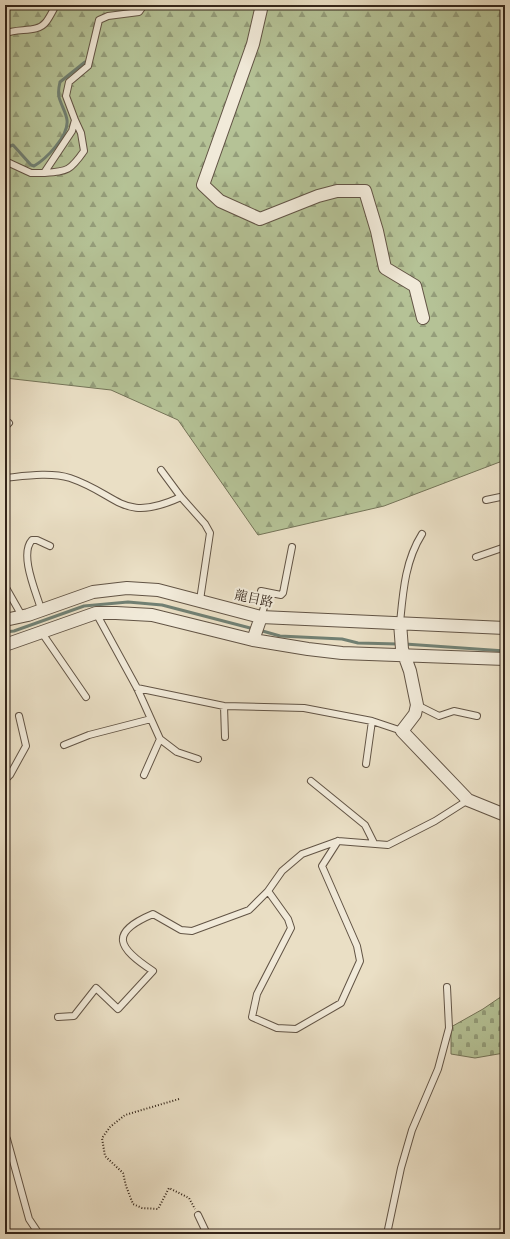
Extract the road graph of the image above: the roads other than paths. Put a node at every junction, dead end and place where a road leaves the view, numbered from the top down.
1 (56, 5) edge
2 (144, 5) edge
3 (262, 5) edge
4 (5, 34) edge
5 (75, 120) junction
6 (5, 160) edge
7 (44, 173) junction
8 (423, 318) dead end
9 (161, 470) dead end
10 (5, 478) edge
11 (505, 496) edge
12 (181, 497) junction
13 (486, 500) dead end
14 (422, 534) dead end
15 (50, 546) dead end
16 (292, 547) dead end
17 (505, 547) edge
18 (476, 556) dead end
19 (5, 586) edge
20 (261, 591) dead end
21 (268, 594) junction
22 (200, 600) junction
23 (94, 603) junction
24 (41, 609) junction
25 (5, 620) edge
26 (260, 620) junction
27 (31, 622) junction
28 (400, 627) junction
29 (505, 628) edge
30 (253, 638) junction
31 (5, 645) edge
32 (404, 652) junction
33 (505, 659) edge
34 (137, 688) junction
35 (86, 697) dead end
36 (416, 705) junction
37 (224, 706) junction
38 (19, 716) dead end
39 (477, 716) dead end
40 (151, 719) junction
41 (372, 721) junction
42 (402, 731) junction
43 (225, 737) dead end
44 (160, 739) junction
45 (64, 745) dead end
46 (198, 759) dead end
47 (366, 764) dead end
48 (144, 775) dead end
49 (5, 780) edge
50 (311, 781) dead end
51 (468, 800) junction
52 (505, 815) edge
53 (338, 841) junction
54 (374, 843) junction
55 (268, 891) junction
56 (447, 986) dead end
57 (58, 1017) dead end
58 (5, 1139) edge
59 (198, 1215) road end
60 (39, 1234) edge
61 (207, 1234) edge
62 (387, 1234) edge

1 - 4 lane
2 - 5 lane
3 - 8 street
5 - 7 lane
5 - 7 lane
6 - 7 lane
9 - 12 lane
10 - 12 lane
11 - 13 lane
12 - 22 lane
14 - 28 lane
15 - 24 lane
16 - 21 lane
17 - 18 lane
19 - 27 lane
20 - 21 lane
21 - 26 lane
22 - 23 street, 龍目路
22 - 26 street, 龍目路
23 - 24 street, 龍目路
23 - 27 street, 龍目路
23 - 30 street, 龍目路
23 - 34 lane
24 - 27 street, 龍目路
25 - 27 street, 龍目路
26 - 28 street, 龍目路
26 - 30 street
27 - 31 street, 龍目路
27 - 35 lane
28 - 29 street, 龍目路
28 - 32 street
30 - 32 street, 龍目路
32 - 33 street, 龍目路
32 - 36 street
34 - 37 lane
34 - 40 lane
36 - 39 lane
36 - 42 street
37 - 41 lane
37 - 43 lane
38 - 49 lane
40 - 44 lane
40 - 45 lane
41 - 42 lane
41 - 47 lane
42 - 51 street
44 - 46 lane
44 - 48 lane
50 - 54 lane
51 - 52 street
51 - 54 lane
53 - 54 lane
53 - 55 lane
53 - 55 lane
55 - 57 lane
56 - 62 lane
58 - 60 lane
59 - 61 lane

